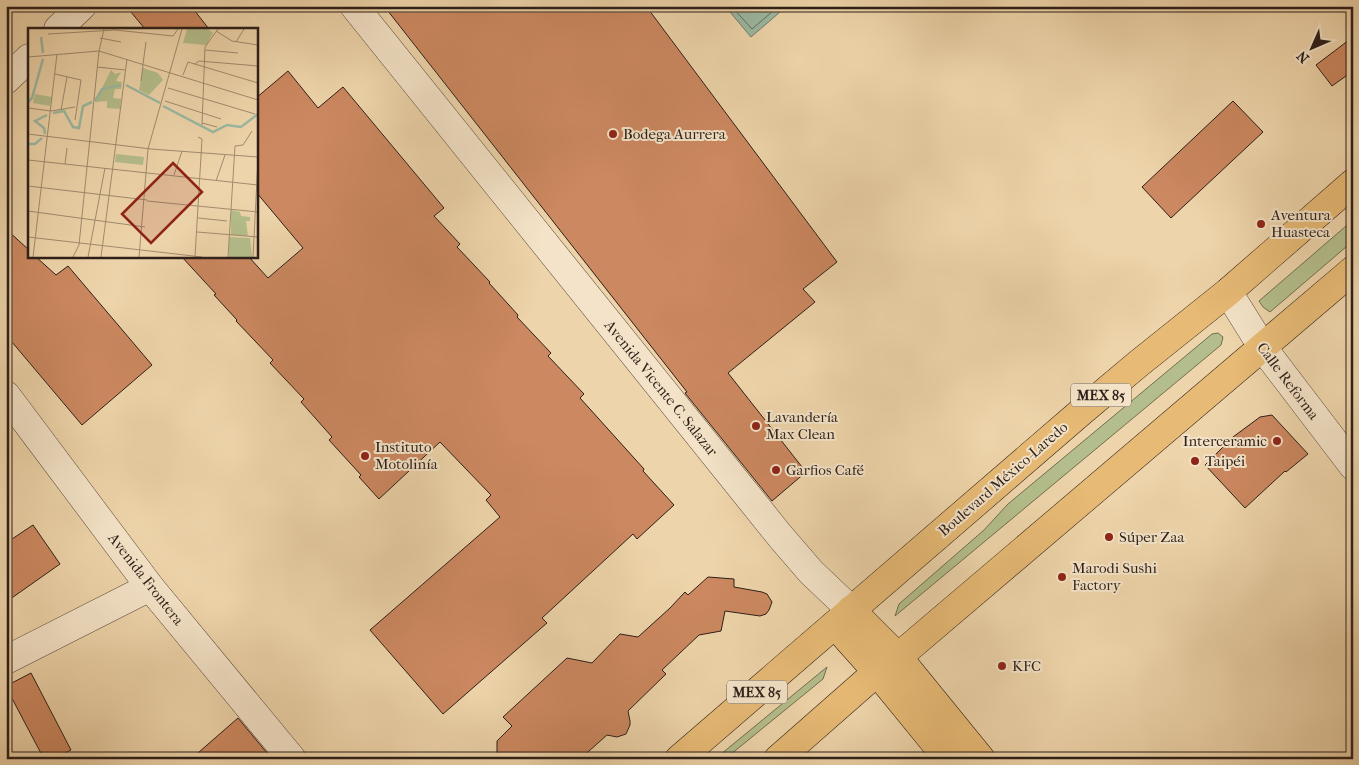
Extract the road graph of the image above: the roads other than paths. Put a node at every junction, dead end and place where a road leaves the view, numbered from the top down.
1 (82, 6) edge
2 (354, 6) edge
3 (59, 28) edge
4 (28, 59) edge
5 (6, 80) edge
6 (1353, 183) edge
7 (1353, 270) edge
8 (1228, 292) junction
9 (1263, 348) junction
10 (6, 395) edge
11 (1353, 466) edge
12 (150, 587) junction
13 (843, 617) junction
14 (6, 660) edge
15 (888, 664) junction
16 (292, 759) edge
17 (679, 759) edge
18 (778, 759) edge
19 (948, 759) edge
20 (980, 759) edge

1 - 3 street
2 - 13 street, Avenida Vicente C. Salazar
4 - 5 street
6 - 8 main road, Boulevard México-Laredo / MEX 85
7 - 9 main road
8 - 9 street, Calle Reforma
8 - 13 main road, Boulevard México-Laredo / MEX 85
9 - 11 street, Calle Reforma
9 - 15 main road
10 - 12 street, Avenida Frontera
12 - 14 street
12 - 16 street, Avenida Frontera
13 - 15 main road, Avenida Vicente C. Salazar
13 - 17 main road, Boulevard México-Laredo / MEX 85
15 - 18 main road
15 - 19 main road, Avenida Vicente C. Salazar
15 - 20 main road, Avenida Vicente C. Salazar

